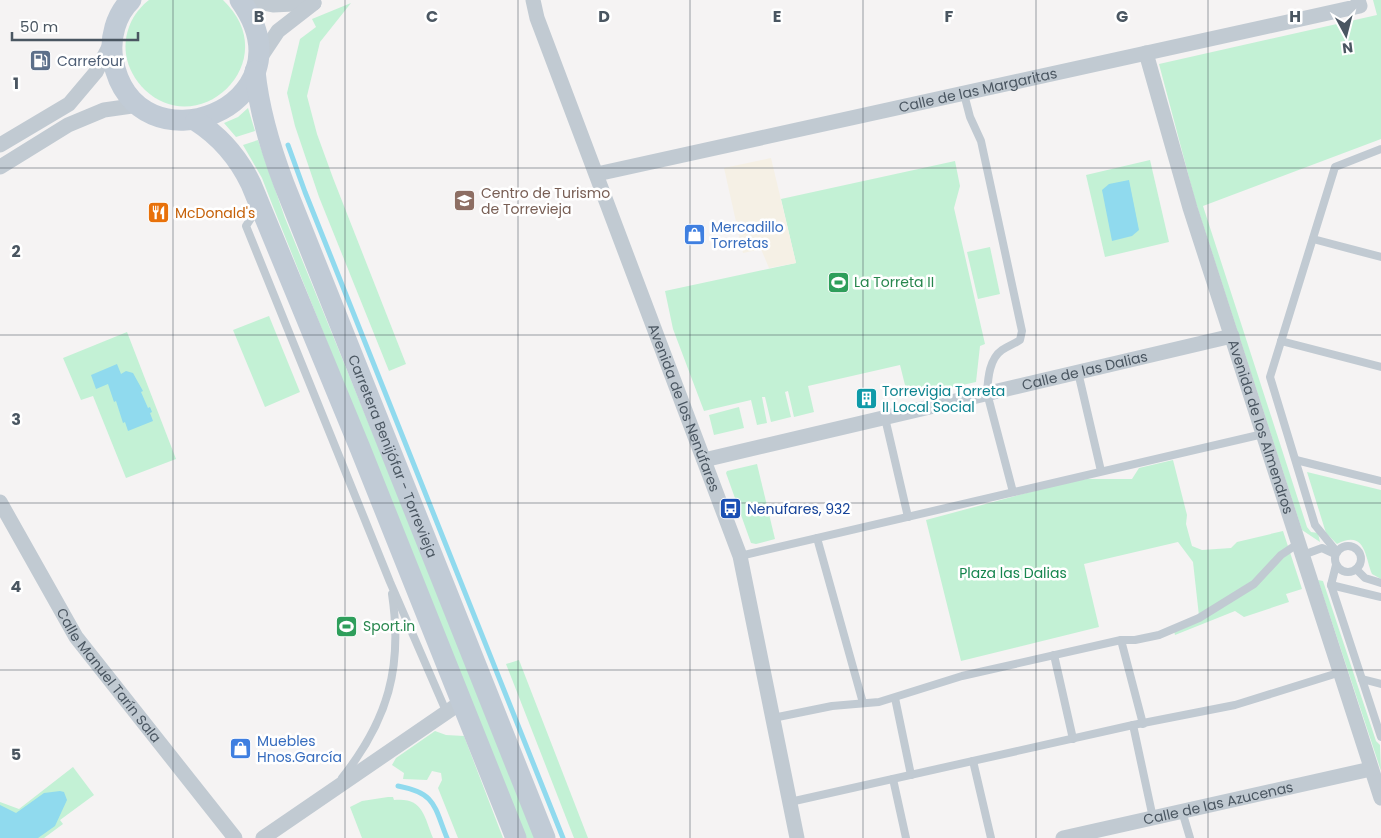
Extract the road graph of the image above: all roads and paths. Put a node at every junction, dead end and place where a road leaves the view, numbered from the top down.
1 (131, 0) edge
2 (240, 0) edge
3 (249, 0) edge
4 (521, 0) edge
5 (533, 0) edge
6 (318, 2) edge
7 (1359, 3) edge
8 (537, 18) junction
9 (112, 40) junction
10 (1146, 53) junction
11 (256, 67) junction
12 (964, 94) junction
13 (139, 105) junction
14 (196, 120) junction
15 (0, 145) edge
16 (1381, 150) edge
17 (0, 167) edge
18 (597, 174) junction
19 (260, 205) junction
20 (1313, 239) junction
21 (1381, 257) edge
22 (1232, 336) junction
23 (1281, 341) junction
24 (1381, 366) edge
25 (1078, 372) junction
26 (987, 393) junction
27 (885, 418) junction
28 (1263, 434) junction
29 (704, 460) junction
30 (1296, 460) junction
31 (1101, 471) junction
32 (1381, 481) edge
33 (1013, 492) junction
34 (0, 502) edge
35 (908, 517) junction
36 (817, 538) junction
37 (1301, 549) junction
38 (1336, 553) junction
39 (740, 556) junction
40 (1336, 565) junction
41 (1356, 569) junction
42 (1344, 571) junction
43 (390, 582) junction
44 (1381, 584) edge
45 (1332, 585) junction
46 (1381, 597) edge
47 (1121, 640) junction
48 (1054, 655) junction
49 (1341, 672) junction
50 (1362, 679) junction
51 (1381, 684) edge
52 (894, 698) junction
53 (863, 703) junction
54 (454, 706) junction
55 (773, 718) junction
56 (1143, 724) junction
57 (1133, 726) junction
58 (1381, 737) edge
59 (1073, 739) junction
60 (973, 761) junction
61 (1372, 769) junction
62 (911, 775) junction
63 (893, 779) junction
64 (334, 789) junction
65 (1381, 798) edge
66 (790, 802) junction
67 (1182, 811) junction
68 (1153, 818) junction
69 (1092, 835) edge
70 (235, 838) edge
71 (263, 838) edge
72 (516, 838) edge
73 (545, 838) edge
74 (797, 838) edge
75 (906, 838) edge
76 (991, 838) edge
77 (1063, 838) edge
78 (1190, 838) edge

1 - 9 main road
2 - 11 main road, Carretera Benijófar - Torrevieja
3 - 6 street
4 - 8 street, Avenida de los Nenúfares
5 - 8 street, Avenida de los Nenúfares
6 - 11 street
7 - 10 street, Calle de las Margaritas
8 - 18 street, Avenida de los Nenúfares
9 - 13 main road
9 - 15 street
10 - 12 street, Calle de las Margaritas
10 - 22 street, Avenida de los Almendros
11 - 14 main road
11 - 73 main road, Carretera Benijófar - Torrevieja
12 - 18 street, Calle de las Margaritas
12 - 26 lane
13 - 14 main road
13 - 17 street
14 - 19 main road, Carretera Benijófar - Torrevieja
16 - 20 lane
18 - 29 street, Avenida de los Nenúfares
19 - 43 lane
19 - 54 main road, Carretera Benijófar - Torrevieja
20 - 21 lane
20 - 23 lane
22 - 25 street, Calle de las Dalias
22 - 28 street, Avenida de los Almendros
23 - 24 lane
23 - 30 lane
25 - 26 street, Calle de las Dalias
25 - 31 lane
26 - 27 street, Calle de las Dalias
26 - 33 lane
27 - 29 street, Calle de las Dalias
27 - 35 lane
28 - 31 lane
28 - 37 street, Avenida de los Almendros
29 - 39 street, Avenida de los Nenúfares
30 - 32 lane
30 - 38 lane
31 - 33 lane
33 - 35 lane
34 - 70 street, Calle Manuel Tarín Sala
35 - 36 lane
36 - 39 lane
36 - 53 lane
37 - 38 lane
37 - 47 lane
37 - 49 street, Avenida de los Almendros
38 - 40 lane
38 - 41 lane
39 - 55 street, Avenida de los Nenúfares
40 - 42 lane
40 - 45 lane
41 - 42 lane
41 - 44 lane
42 - 45 lane
43 - 54 lane
43 - 64 lane
45 - 46 lane
45 - 50 lane
47 - 48 lane
47 - 56 lane
48 - 52 lane
48 - 59 lane
49 - 56 lane
49 - 61 street, Avenida de los Almendros
50 - 51 lane
50 - 58 lane
52 - 53 lane
52 - 62 lane
53 - 55 lane
54 - 64 street
54 - 72 main road, Carretera Benijófar - Torrevieja
55 - 66 street, Avenida de los Nenúfares
56 - 57 lane
57 - 59 lane
57 - 68 lane
59 - 60 lane
60 - 62 lane
60 - 76 lane
61 - 65 street, Avenida de los Almendros
61 - 67 street, Calle de las Azucenas
62 - 63 lane
63 - 66 lane
63 - 75 lane
64 - 71 street
66 - 74 street, Avenida de los Nenúfares
67 - 68 street, Calle de las Azucenas
67 - 78 lane
68 - 69 street, Calle de las Azucenas
69 - 77 street, Calle de las Azucenas

